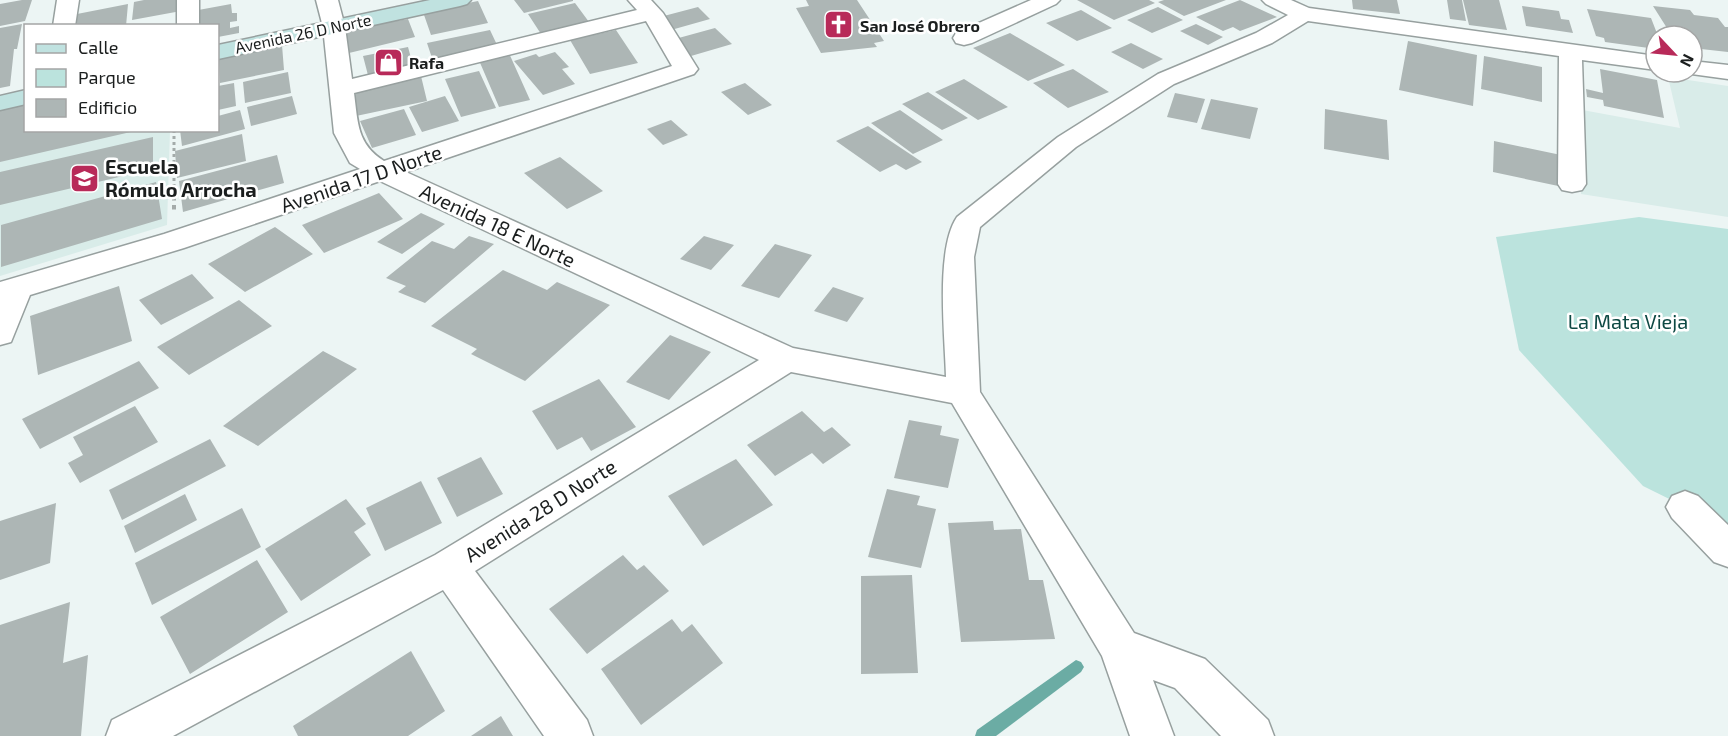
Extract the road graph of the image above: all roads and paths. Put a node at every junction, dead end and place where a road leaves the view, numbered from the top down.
1 (69, 0) edge
2 (188, 0) edge
3 (327, 0) edge
4 (460, 0) edge
5 (1049, 0) edge
6 (1274, 0) edge
7 (646, 6) edge
8 (1304, 14) junction
9 (64, 24) edge
10 (188, 24) edge
11 (333, 27) junction
12 (964, 38) dead end
13 (219, 52) edge
14 (1570, 52) junction
15 (1644, 61) edge
16 (1704, 69) edge
17 (1728, 72) edge
18 (342, 89) junction
19 (24, 98) edge
20 (0, 103) edge
21 (174, 132) edge
22 (381, 171) junction
23 (1572, 184) dead end
24 (174, 241) junction
25 (9, 290) edge
26 (0, 334) edge
27 (786, 358) junction
28 (963, 393) junction
29 (1685, 507) dead end
30 (1728, 550) edge
31 (449, 567) junction
32 (1120, 648) junction
33 (172, 726) edge
34 (128, 736) edge
35 (571, 736) edge
36 (1152, 736) edge
37 (1252, 736) edge

1 - 9 street
2 - 10 street
3 - 11 street, Avenida 18 E Norte
4 - 11 street, Avenida 26 D Norte
5 - 12 street
6 - 8 street
7 - 18 street
7 - 22 street, Avenida 17 D Norte
8 - 14 street
8 - 28 street
11 - 13 street, Avenida 26 D Norte
11 - 18 street, Avenida 18 E Norte
14 - 15 street
14 - 23 street
16 - 17 street
18 - 22 street, Avenida 18 E Norte
19 - 20 street
21 - 24 path
22 - 24 street, Avenida 17 D Norte
22 - 27 street, Avenida 18 E Norte
24 - 25 street, Avenida 17 D Norte
25 - 26 street
27 - 28 street
27 - 31 street, Avenida 28 D Norte
28 - 32 street
29 - 30 street
31 - 33 street, Avenida 28 D Norte
31 - 35 street
32 - 36 street
32 - 37 street
33 - 34 street, Avenida 28 D Norte

